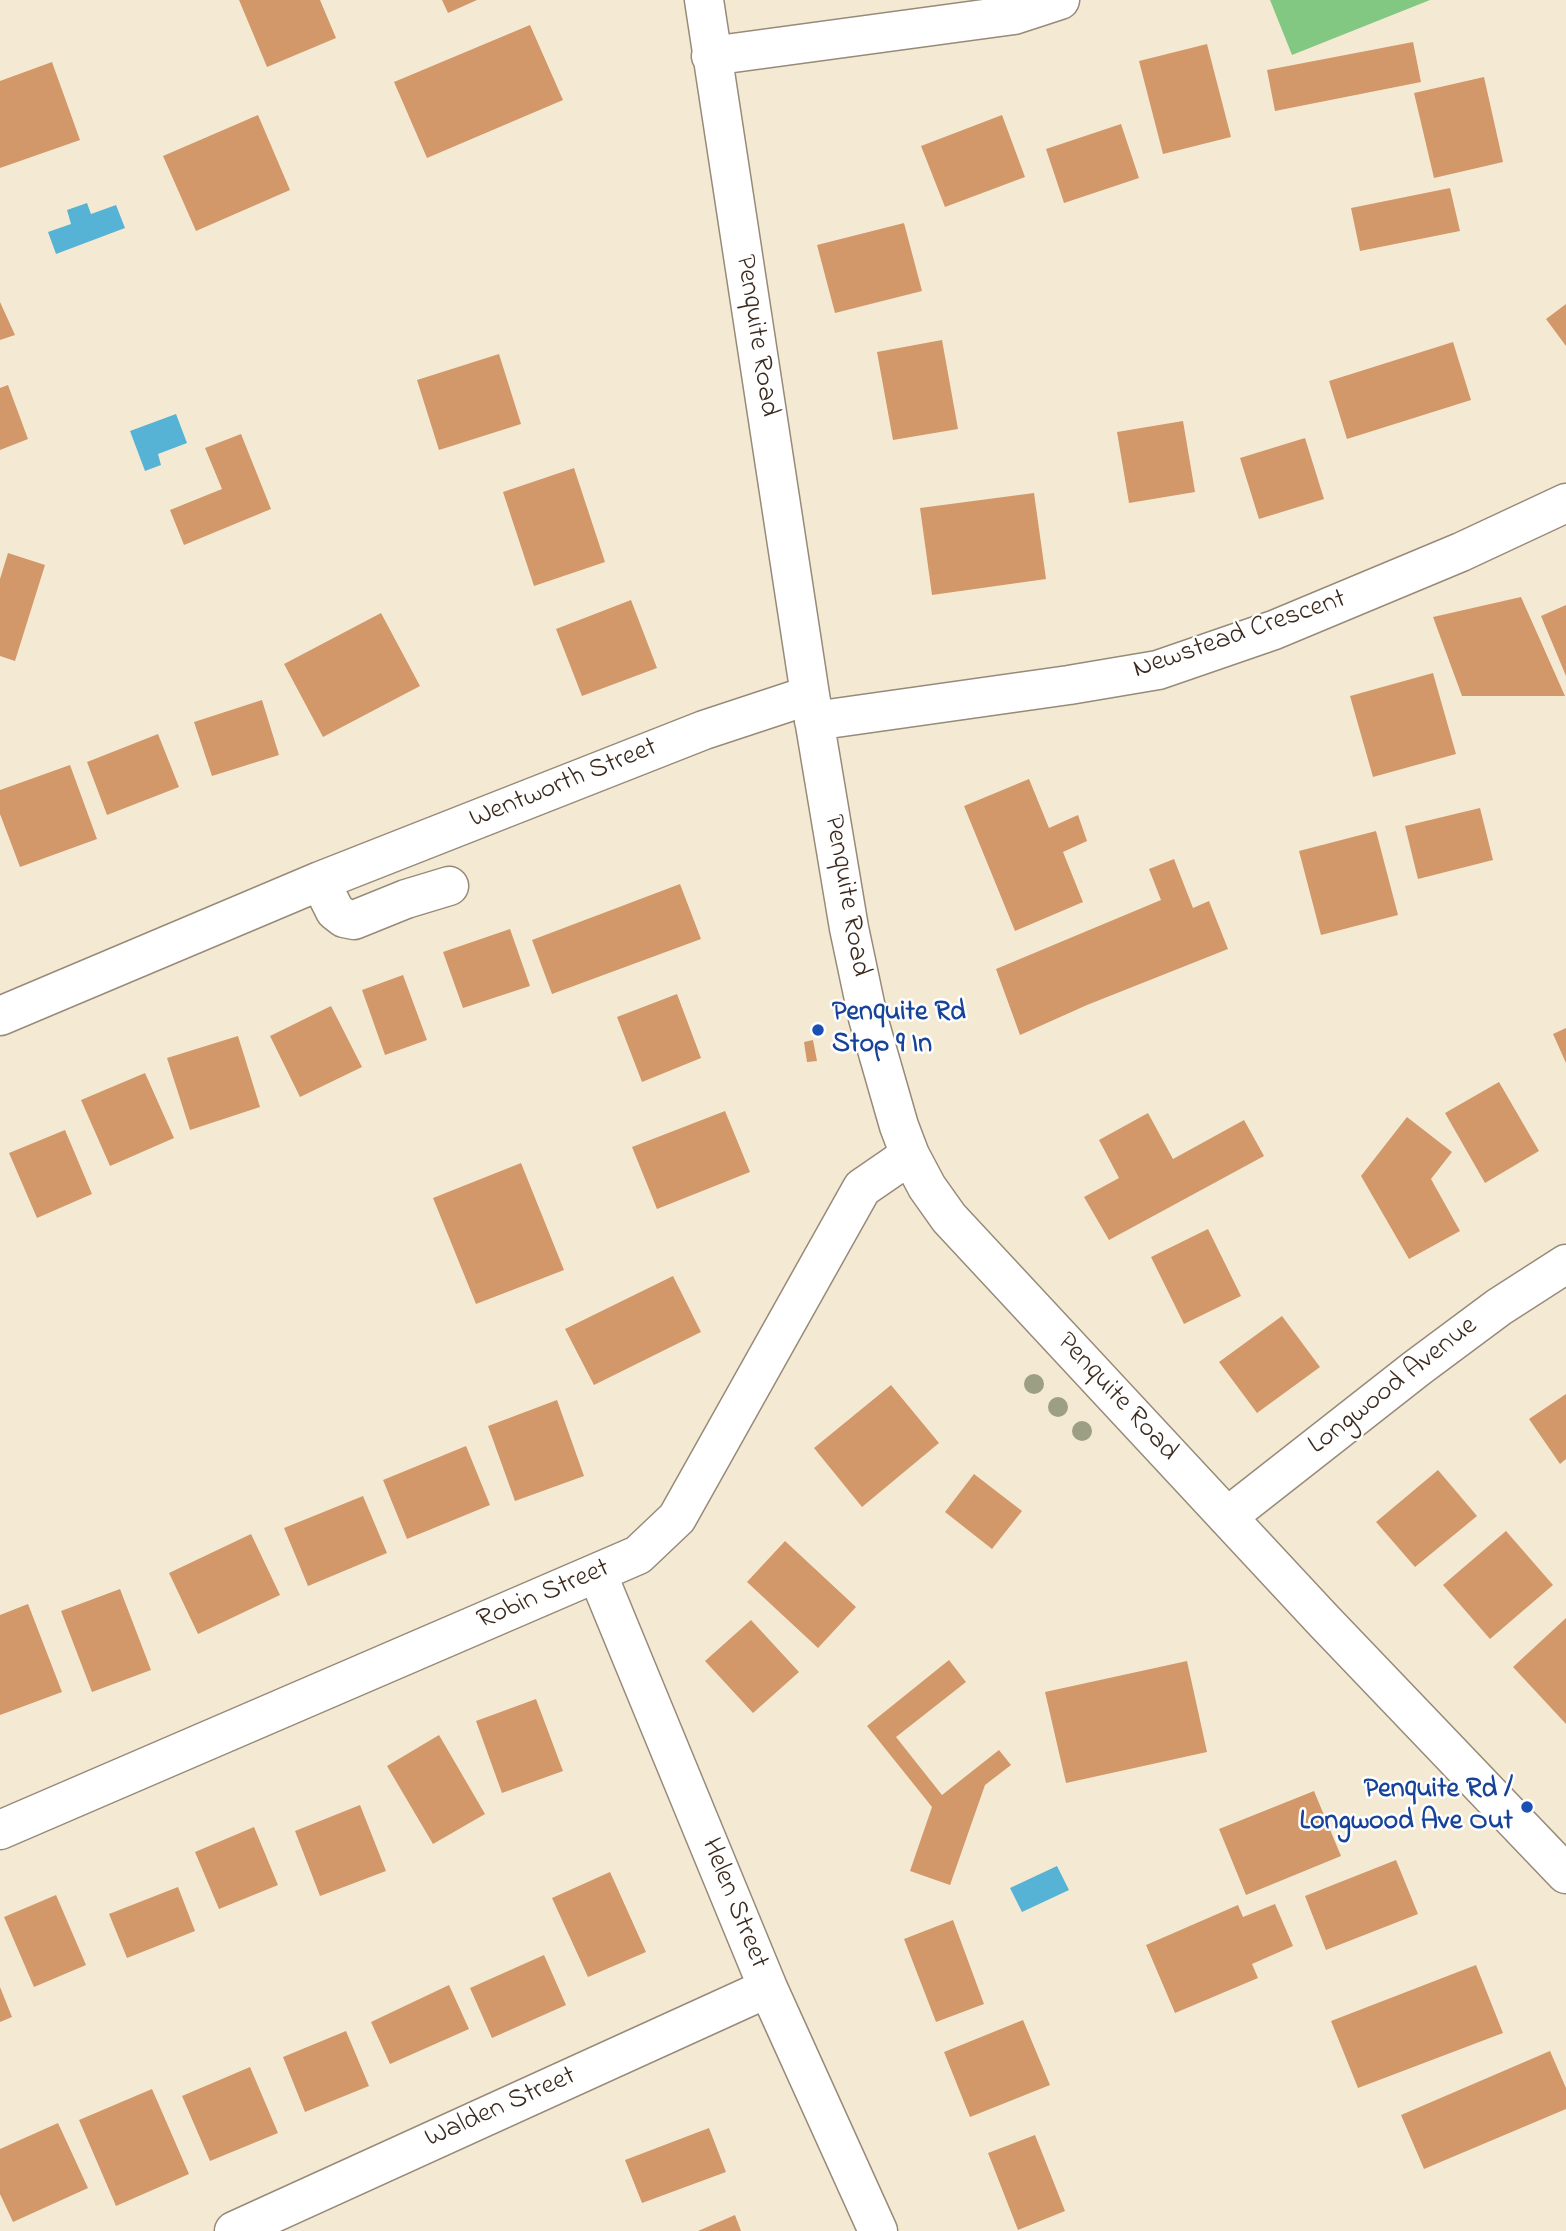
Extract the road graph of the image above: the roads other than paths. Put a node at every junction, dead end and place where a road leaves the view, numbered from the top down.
1 (704, 0) edge
2 (1060, 0) edge
3 (711, 56) junction
4 (1566, 503) edge
5 (812, 708) junction
6 (320, 881) junction
7 (449, 886) dead end
8 (0, 1016) edge
9 (910, 1155) junction
10 (1566, 1264) edge
11 (1227, 1517) junction
12 (597, 1573) junction
13 (0, 1830) edge
14 (1566, 1874) edge
15 (768, 1988) junction
16 (234, 2231) edge
17 (878, 2231) edge

1 - 3 street, Penquite Road
2 - 3 street
3 - 5 street, Penquite Road
4 - 5 street, Newstead Crescent
5 - 6 street, Wentworth Street
5 - 9 street, Penquite Road
6 - 7 street
6 - 8 street, Wentworth Street
9 - 11 street, Penquite Road
9 - 12 street, Robin Street
10 - 11 street, Longwood Avenue
11 - 14 street, Penquite Road
12 - 13 street, Robin Street
12 - 15 street, Helen Street
15 - 16 street, Walden Street
15 - 17 street, Helen Street

